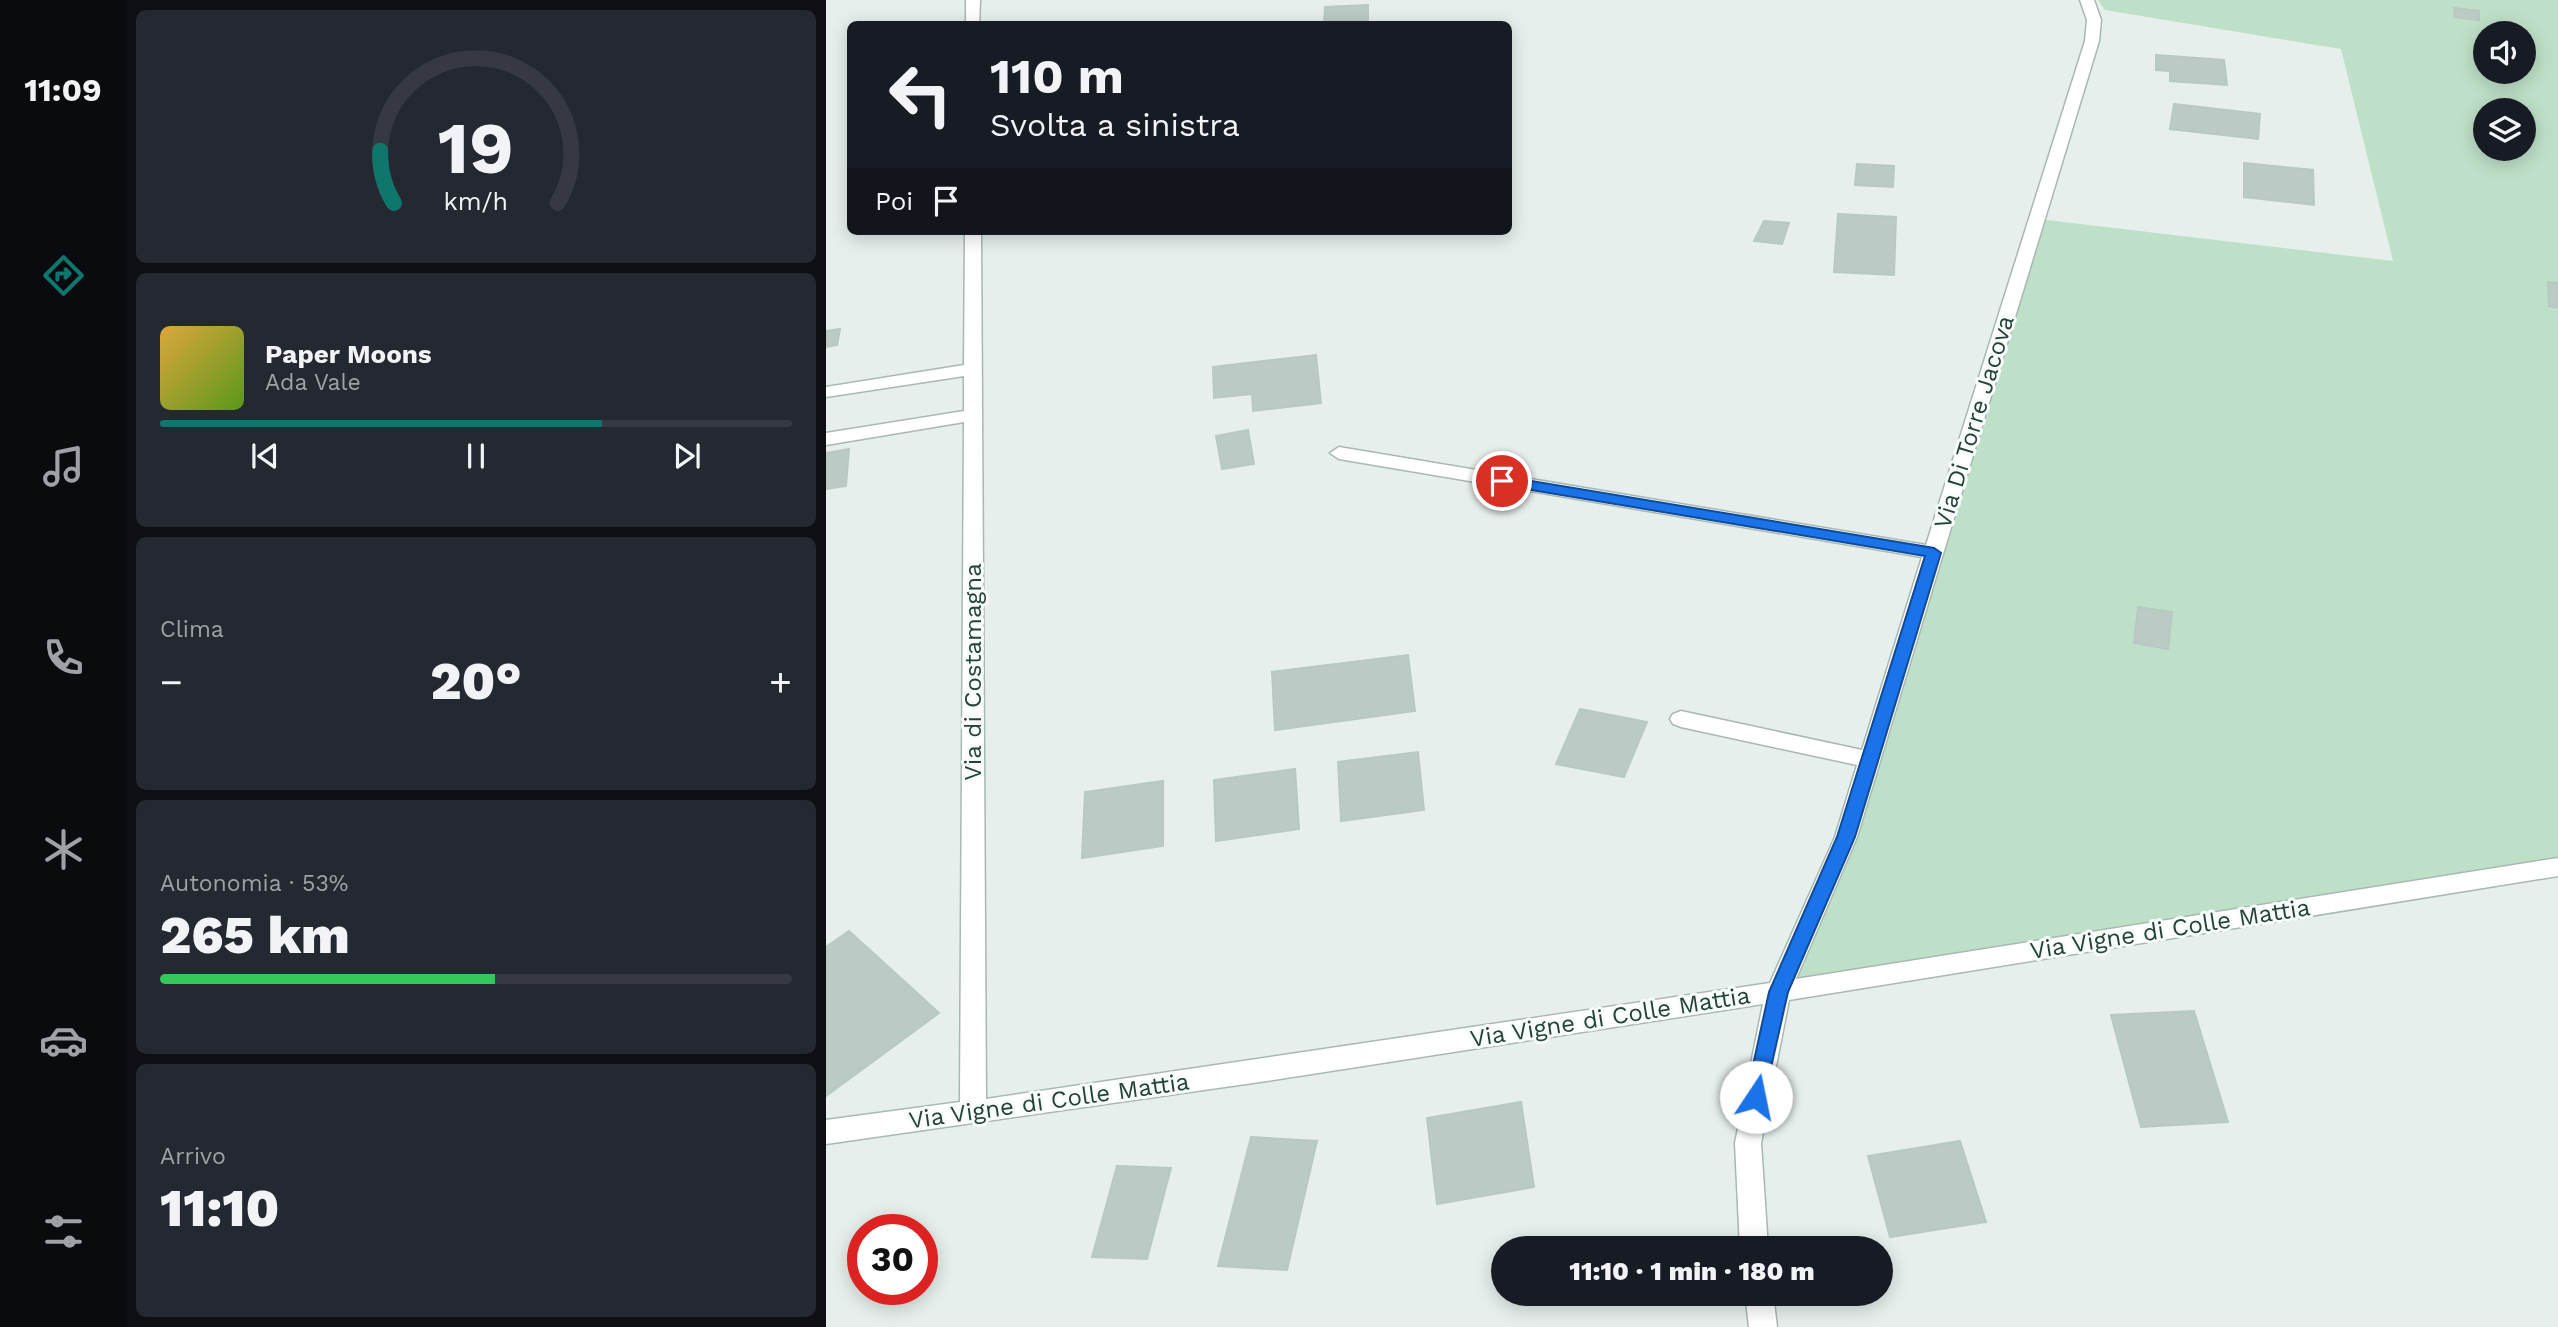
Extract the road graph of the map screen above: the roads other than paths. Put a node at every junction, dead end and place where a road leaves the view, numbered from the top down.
1 (973, 0) edge
2 (2087, 0) edge
3 (973, 21) edge
4 (973, 235) edge
5 (973, 369) junction
6 (826, 392) edge
7 (973, 415) junction
8 (826, 439) edge
9 (1339, 453) dead end
10 (1934, 553) junction
11 (1681, 719) dead end
12 (1870, 760) junction
13 (2558, 867) edge
14 (1778, 992) junction
15 (973, 1113) junction
16 (826, 1132) edge
17 (1753, 1236) edge
18 (1761, 1306) edge
19 (1763, 1327) edge

1 - 3 street
2 - 10 street, Via Di Torre Jacova
4 - 5 street, Via di Costamagna
5 - 6 street
5 - 7 street, Via di Costamagna
7 - 8 street
7 - 15 street, Via di Costamagna
9 - 10 street
10 - 12 street, Via Di Torre Jacova
11 - 12 street
12 - 14 street, Via Di Torre Jacova
13 - 14 street, Via Vigne di Colle Mattia
14 - 15 street, Via Vigne di Colle Mattia
14 - 17 street, Via Di Torre Jacova
15 - 16 street, Via Vigne di Colle Mattia
18 - 19 street

